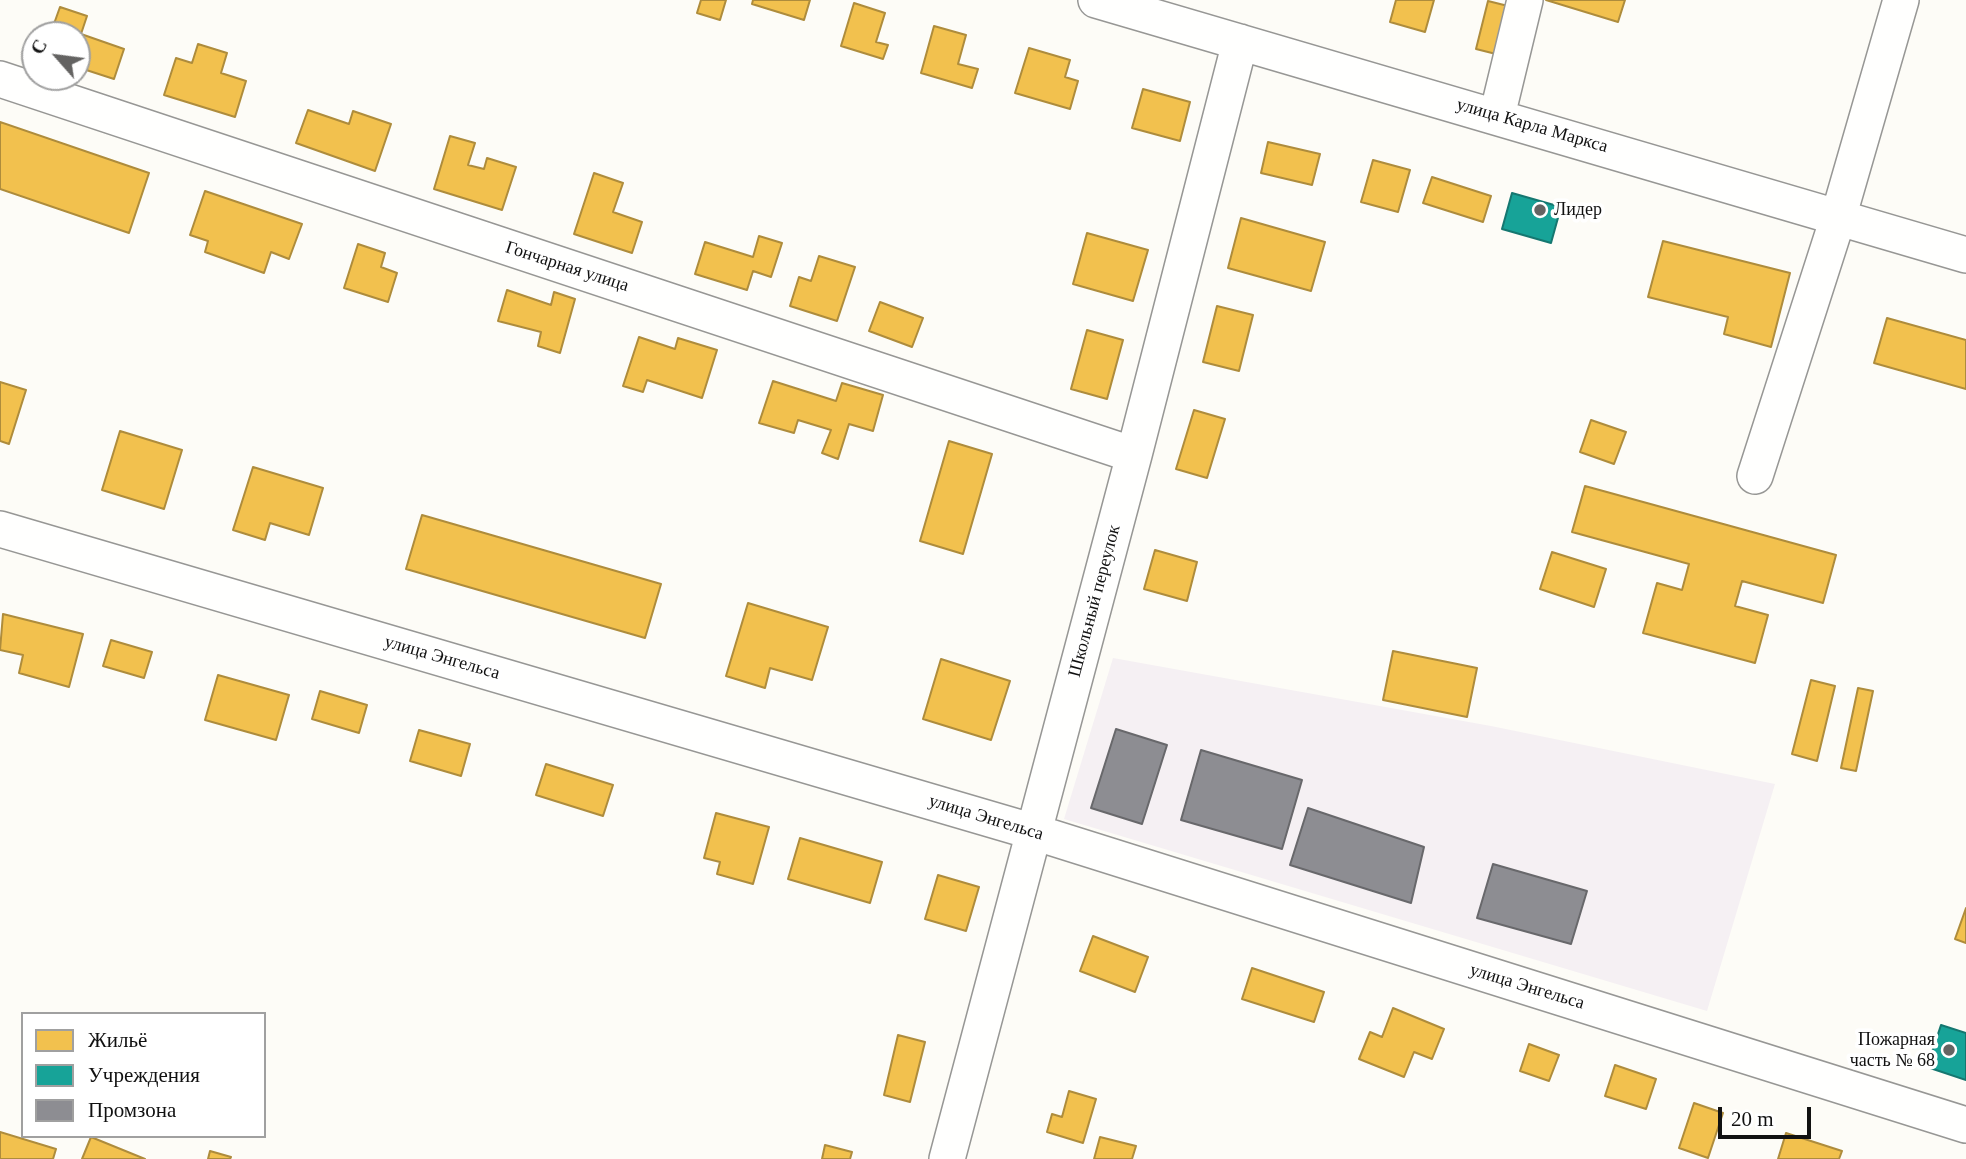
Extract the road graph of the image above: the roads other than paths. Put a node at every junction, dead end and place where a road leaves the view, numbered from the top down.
1 (1096, 0) edge
2 (1525, 0) edge
3 (1902, 0) edge
4 (1240, 42) junction
5 (0, 79) edge
6 (1497, 116) junction
7 (1838, 218) junction
8 (1966, 256) edge
9 (1134, 455) junction
10 (1755, 476) dead end
11 (0, 529) edge
12 (1034, 832) junction
13 (1966, 1125) edge
14 (947, 1159) edge

1 - 4 street, улица Карла Маркса
2 - 6 street
3 - 7 street
4 - 6 street, улица Карла Маркса
4 - 9 street, Школьный переулок
5 - 9 street, Гончарная улица
6 - 7 street, улица Карла Маркса
7 - 8 street, улица Карла Маркса
7 - 10 street
9 - 12 street, Школьный переулок
11 - 12 street, улица Энгельса
12 - 13 street, улица Энгельса
12 - 14 street, Школьный переулок

